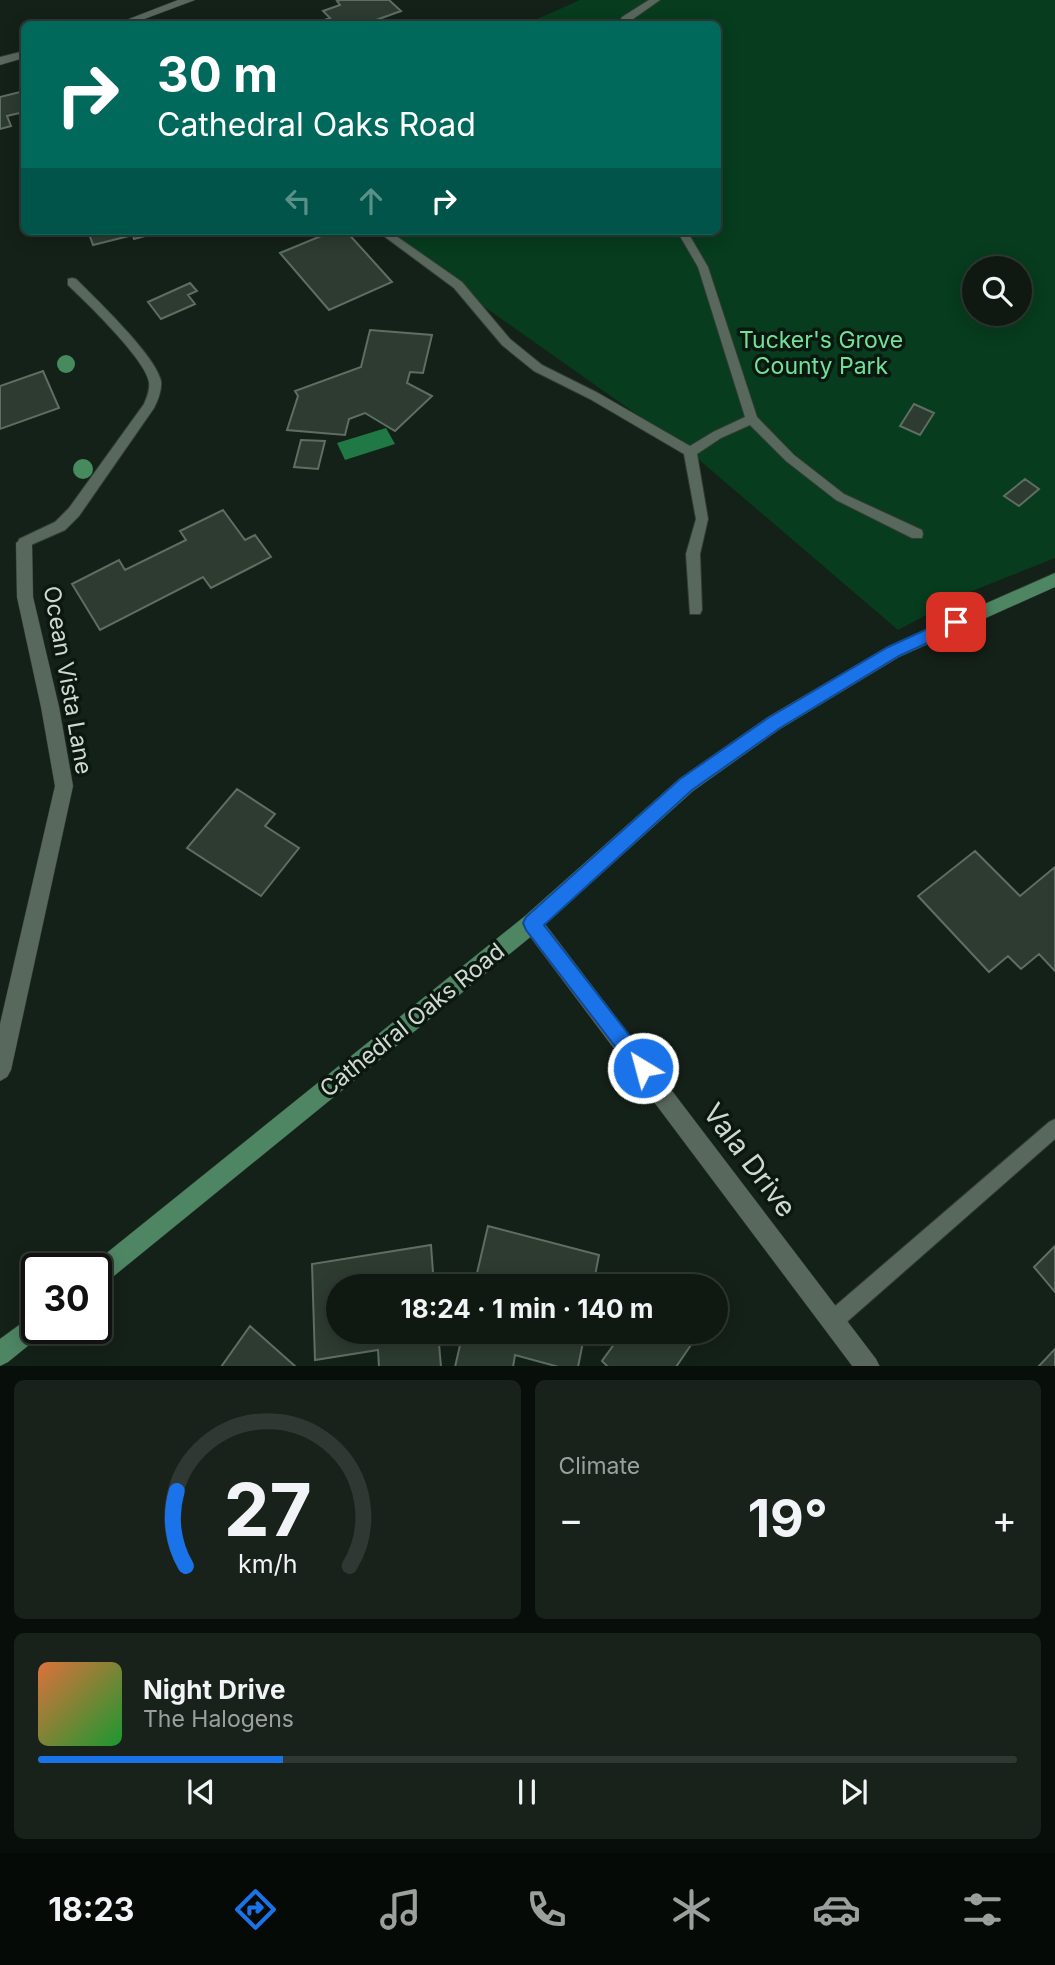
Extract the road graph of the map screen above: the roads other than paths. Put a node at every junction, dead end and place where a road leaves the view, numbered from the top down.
1 (189, 0) edge
2 (655, 0) edge
3 (130, 21) edge
4 (624, 21) edge
5 (21, 56) edge
6 (0, 61) edge
7 (388, 235) edge
8 (684, 235) edge
9 (72, 282) dead end
10 (752, 419) junction
11 (690, 452) junction
12 (917, 534) dead end
13 (24, 543) joint
14 (1055, 580) edge
15 (695, 610) dead end
16 (532, 923) junction
17 (0, 1070) edge
18 (1055, 1128) edge
19 (112, 1263) edge
20 (834, 1320) junction
21 (21, 1337) edge
22 (0, 1354) edge
23 (867, 1366) edge

1 - 3 street
2 - 4 lane
5 - 6 street
7 - 11 lane
8 - 10 lane
9 - 13 lane
10 - 11 lane
10 - 12 lane
11 - 15 lane
13 - 17 street, Ocean Vista Lane
14 - 16 main road, Cathedral Oaks Road
16 - 19 main road, Cathedral Oaks Road
16 - 20 street, Vala Drive
18 - 20 lane
20 - 23 street, Vala Drive
21 - 22 main road

